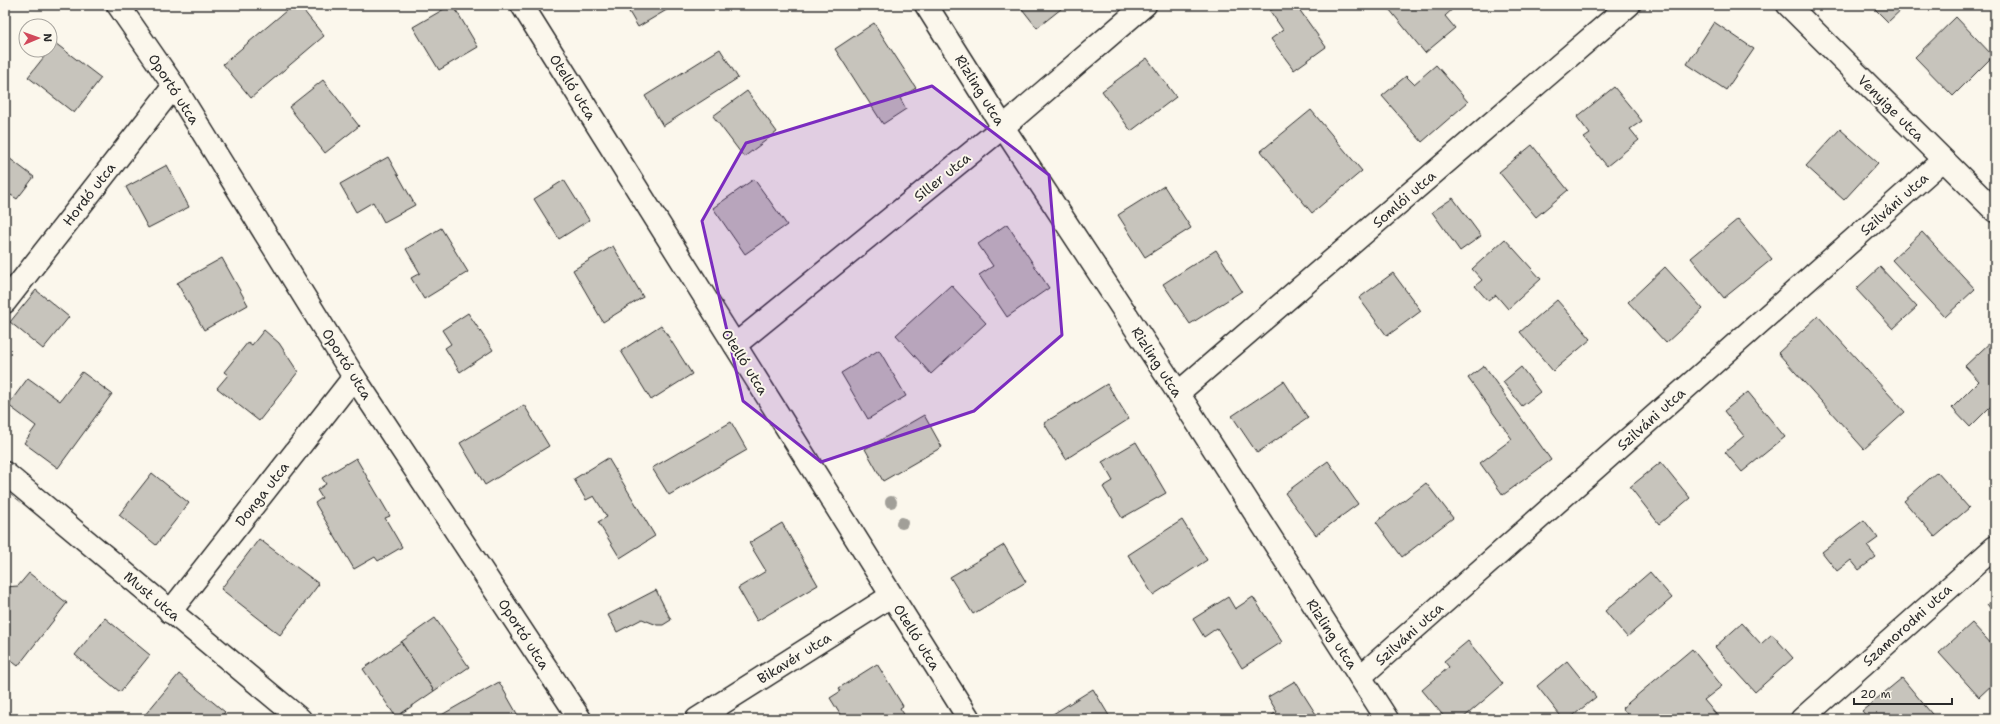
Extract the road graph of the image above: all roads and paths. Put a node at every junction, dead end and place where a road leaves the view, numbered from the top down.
1 (118, 5) edge
2 (522, 5) edge
3 (926, 5) edge
4 (1145, 5) edge
5 (1629, 5) edge
6 (1788, 5) edge
7 (174, 86) junction
8 (1003, 127) junction
9 (1943, 160) junction
10 (1995, 211) edge
11 (5, 302) edge
12 (735, 345) junction
13 (354, 377) junction
14 (1178, 393) junction
15 (5, 473) edge
16 (1995, 547) edge
17 (891, 596) junction
18 (170, 612) junction
19 (1360, 677) junction
20 (300, 719) edge
21 (580, 719) edge
22 (697, 719) edge
23 (969, 719) edge
24 (1387, 719) edge
25 (1802, 719) edge

1 - 7 street, Oportó utca
2 - 12 street, Otelló utca
3 - 8 street, Rizling utca
4 - 8 street, Siller utca
5 - 14 street, Somlói utca
6 - 9 street, Venyige utca
7 - 11 street, Hordó utca
7 - 13 street, Oportó utca
8 - 12 street, Siller utca
8 - 14 street, Rizling utca
9 - 10 street, Venyige utca
9 - 19 street, Szilváni utca
12 - 17 street, Otelló utca
13 - 18 street, Donga utca
13 - 21 street, Oportó utca
14 - 19 street, Rizling utca
15 - 18 street, Must utca
16 - 25 street, Szamorodni utca
17 - 22 street, Bikavér utca
17 - 23 street, Otelló utca
18 - 20 street, Must utca
19 - 24 street, Rizling utca

